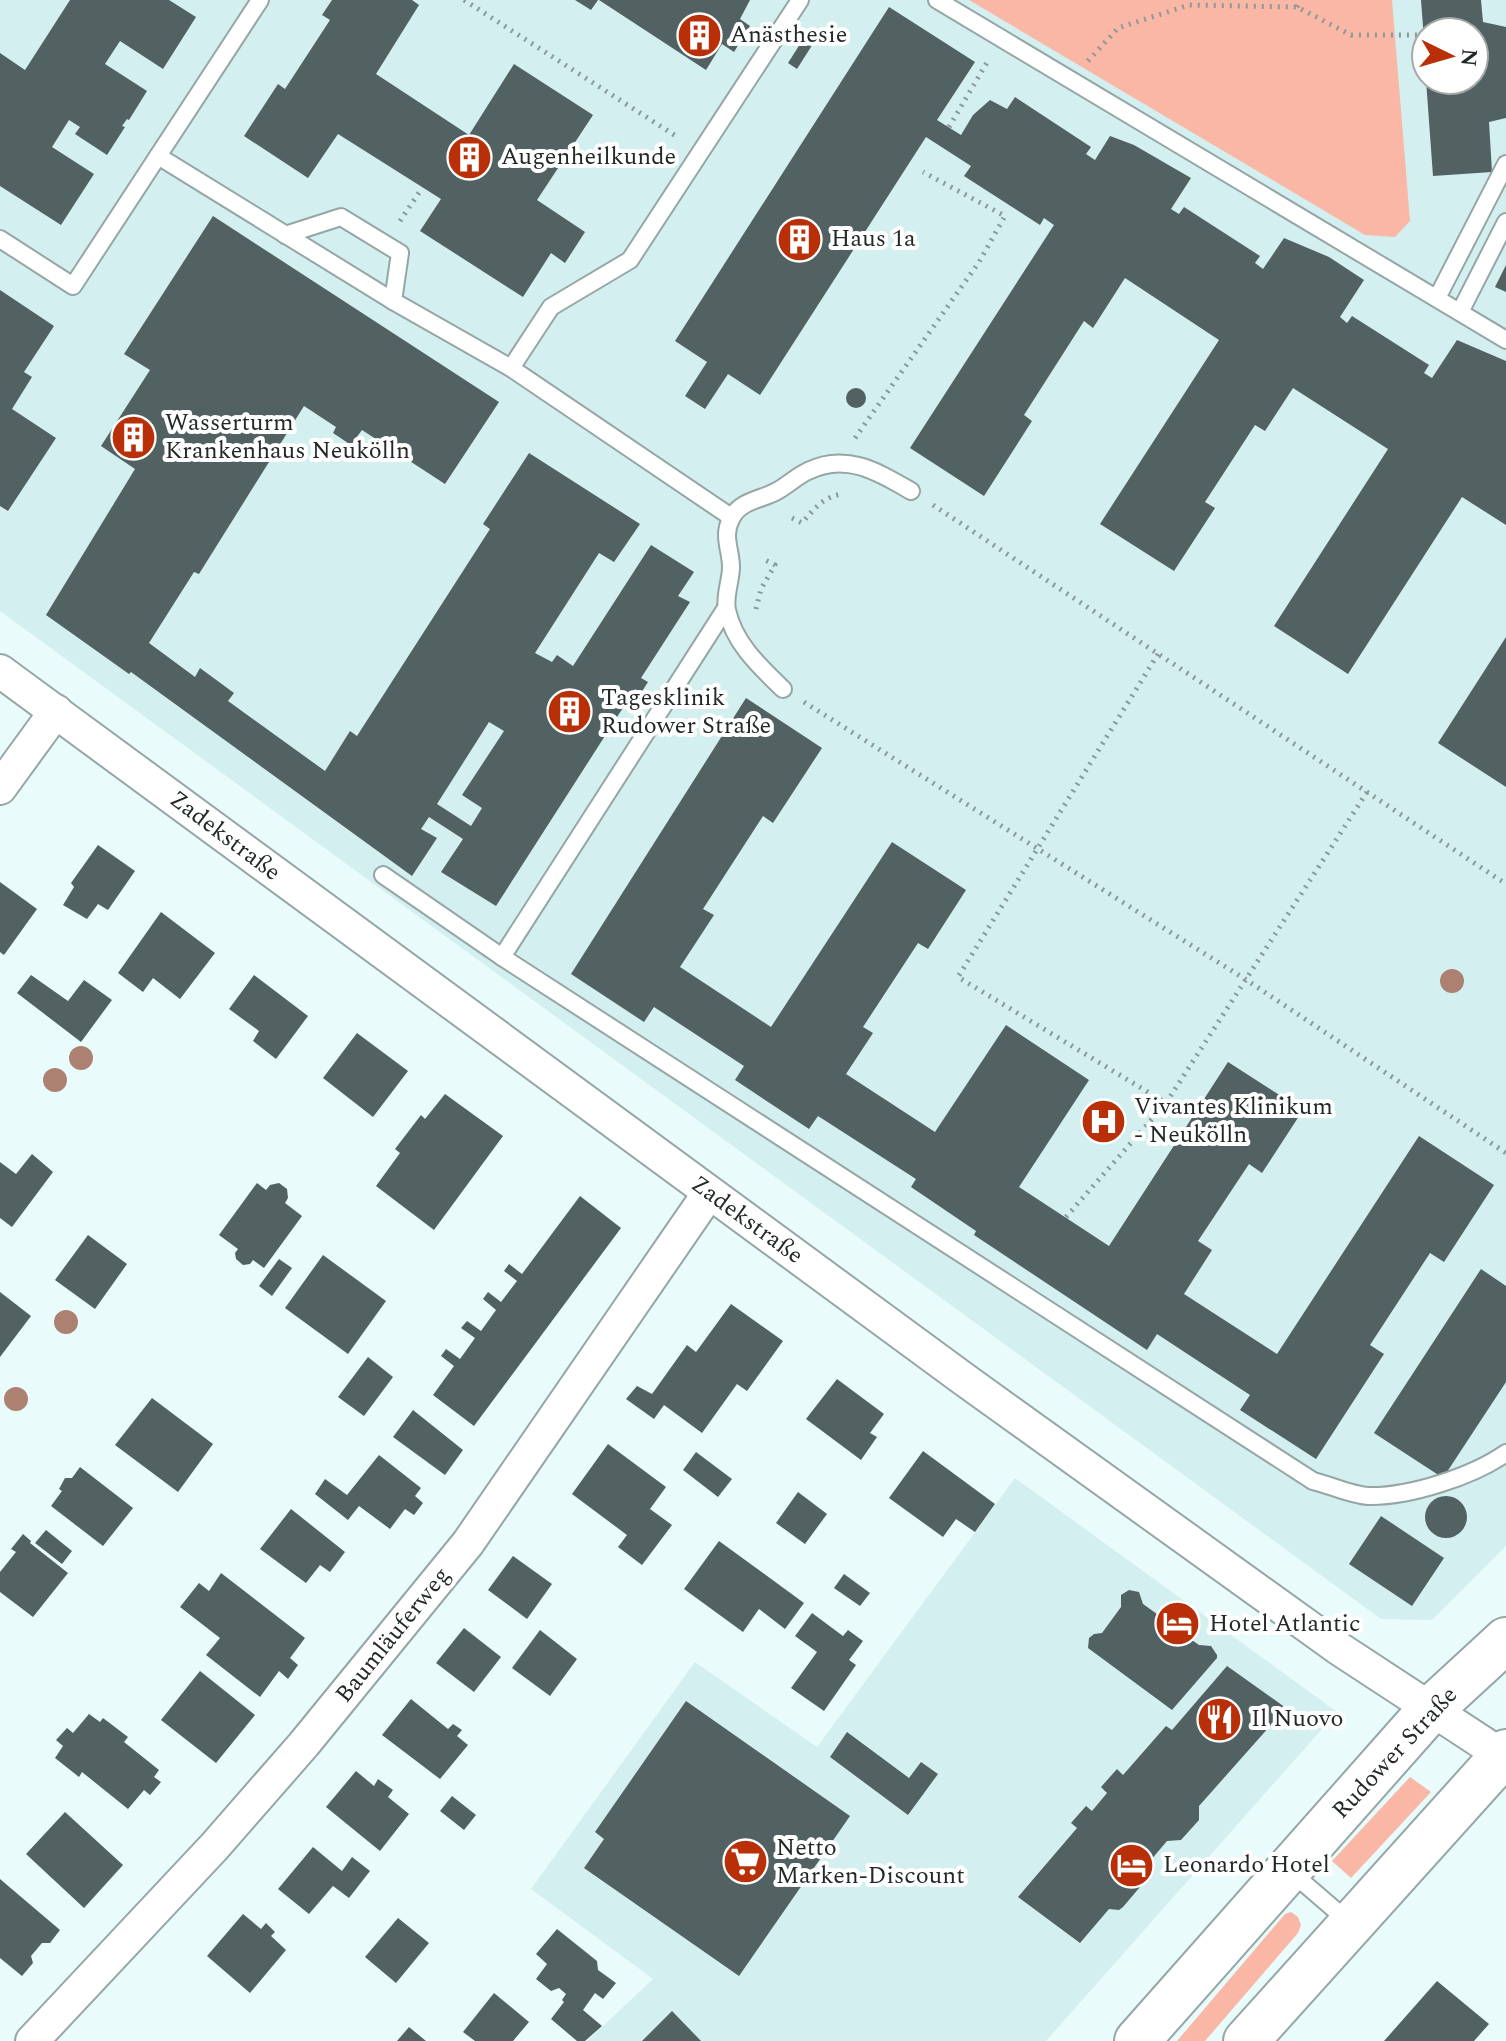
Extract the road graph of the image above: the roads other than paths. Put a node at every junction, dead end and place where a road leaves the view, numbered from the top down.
1 (260, 0) edge
2 (800, 0) edge
3 (937, 0) edge
4 (158, 156) junction
5 (1506, 164) edge
6 (1506, 222) edge
7 (285, 235) junction
8 (0, 239) edge
9 (1437, 298) junction
10 (393, 301) junction
11 (1460, 312) junction
12 (1506, 340) edge
13 (511, 368) junction
14 (911, 491) road end
15 (731, 517) junction
16 (726, 608) junction
17 (0, 671) edge
18 (783, 689) road end
19 (56, 711) junction
20 (0, 788) edge
21 (383, 875) dead end
22 (502, 957) junction
23 (709, 1193) junction
24 (1506, 1453) edge
25 (1506, 1640) edge
26 (1430, 1710) junction
27 (1505, 1756) edge
28 (1288, 1870) junction
29 (1350, 1923) junction
30 (32, 2041) edge
31 (1137, 2041) edge
32 (1246, 2041) edge

1 - 4 lane
2 - 13 lane
3 - 9 lane
4 - 7 lane
4 - 8 lane
5 - 9 lane
6 - 11 lane
7 - 10 lane
7 - 10 lane
9 - 11 lane
10 - 13 lane
11 - 12 lane
13 - 15 lane
14 - 15 lane
15 - 16 lane
16 - 18 lane
16 - 22 lane
17 - 19 street, Zadekstraße
19 - 20 street
19 - 23 street, Zadekstraße
21 - 22 lane
22 - 24 lane
23 - 26 street, Zadekstraße
23 - 30 street, Baumläuferweg
25 - 26 main road, Rudower Straße
26 - 27 street, Zadekstraße
26 - 28 main road, Rudower Straße
27 - 29 main road
28 - 29 lane
28 - 31 main road, Rudower Straße
29 - 32 main road

